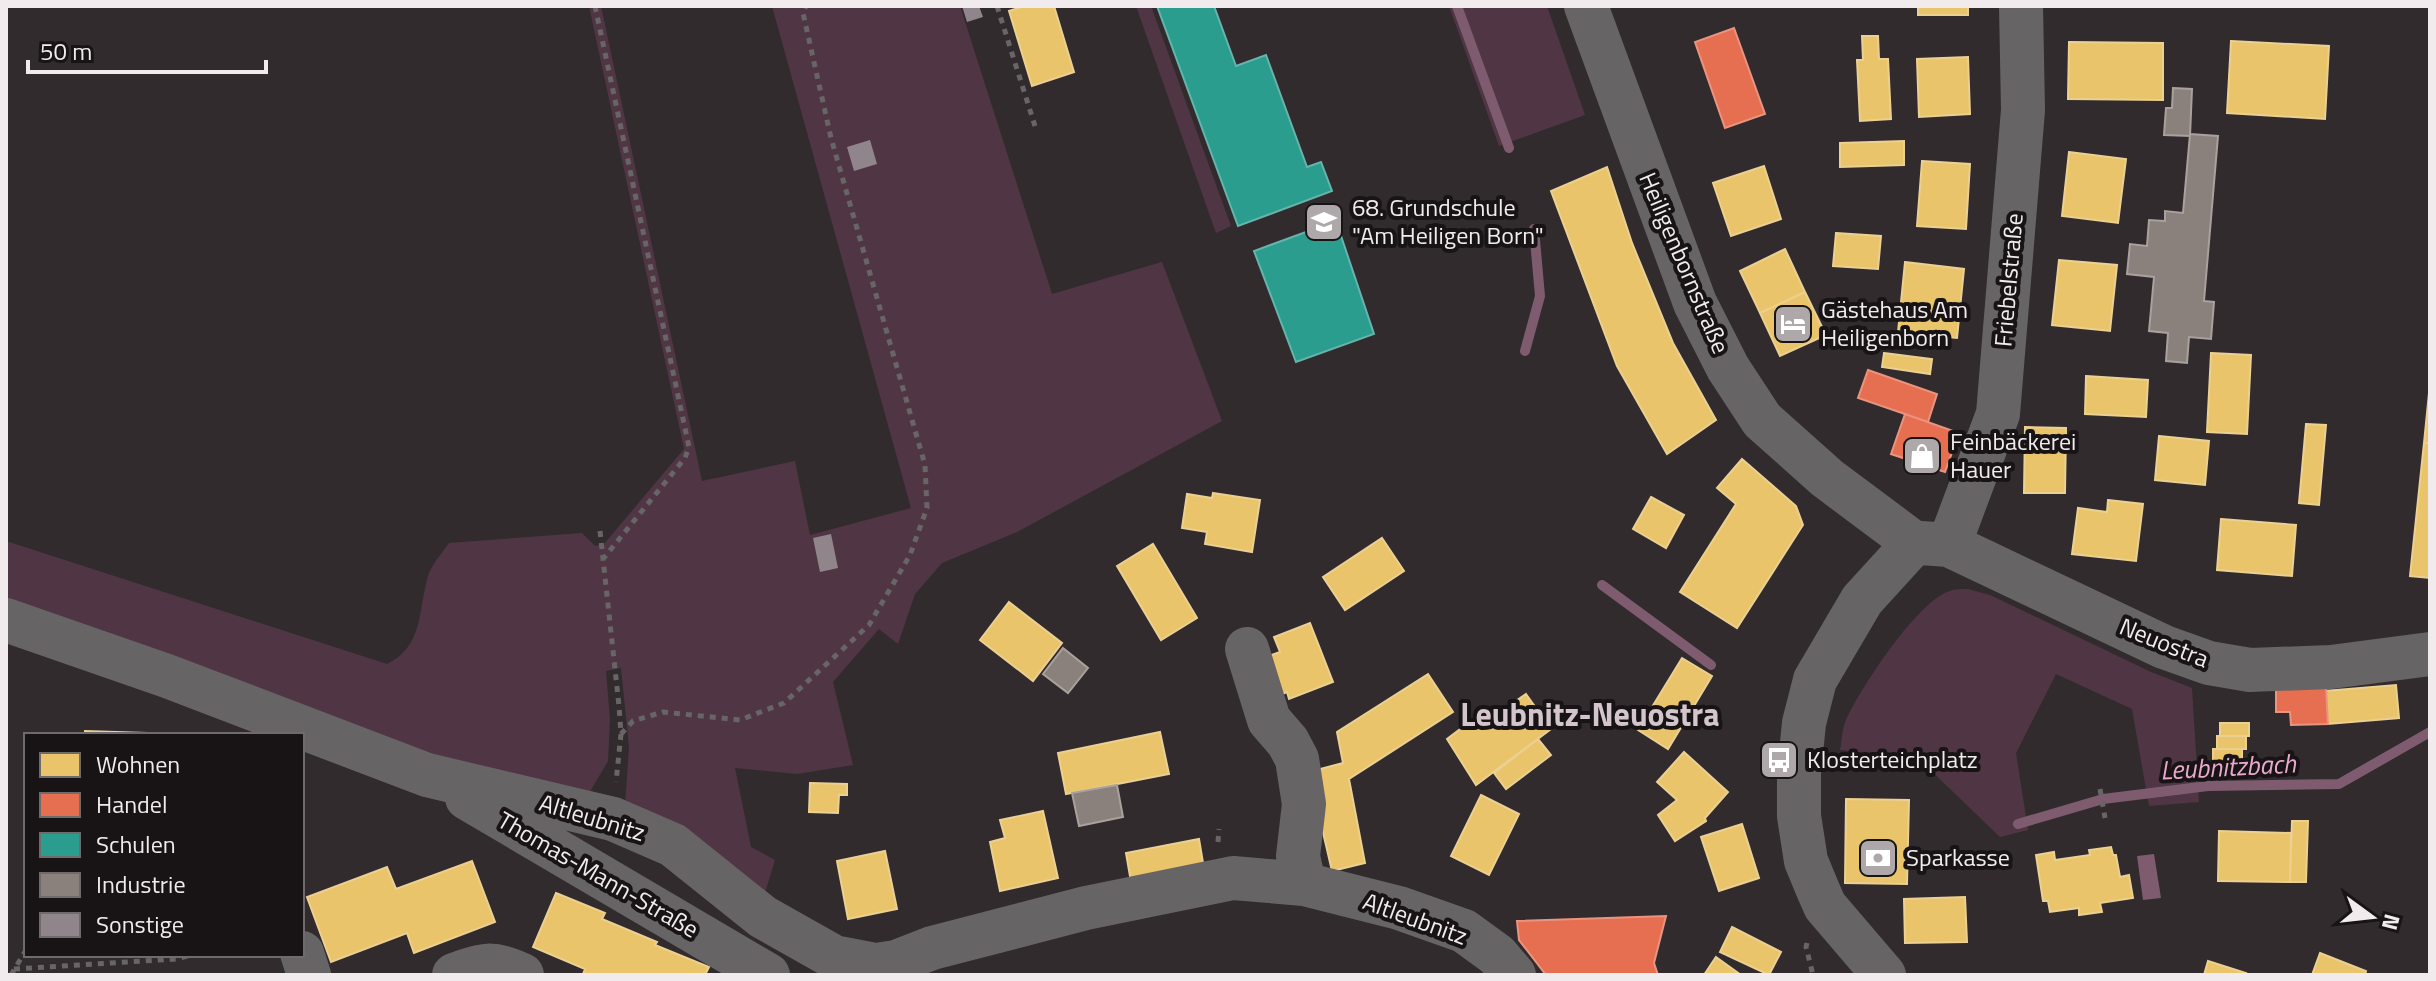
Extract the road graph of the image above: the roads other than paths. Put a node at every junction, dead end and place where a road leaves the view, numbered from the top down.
1 (1586, 6) edge
2 (2021, 6) edge
3 (1932, 544) junction
4 (6, 620) edge
5 (1247, 649) dead end
6 (2430, 654) edge
7 (427, 775) junction
8 (625, 824) junction
9 (610, 881) junction
10 (1304, 884) junction
11 (877, 970) edge
12 (454, 975) edge
13 (522, 975) edge
14 (768, 975) edge
15 (1514, 975) edge
16 (1884, 975) edge

1 - 3 street, Heiligenbornstraße
2 - 3 street, Friebelstraße
3 - 6 street, Neuostra
3 - 16 street
4 - 7 street, Altleubnitz
5 - 10 street
7 - 8 street, Altleubnitz
7 - 9 street, Thomas-Mann-Straße
8 - 9 street
8 - 11 street, Altleubnitz
9 - 14 street, Thomas-Mann-Straße
10 - 11 street, Altleubnitz
10 - 15 street, Altleubnitz
12 - 13 street

